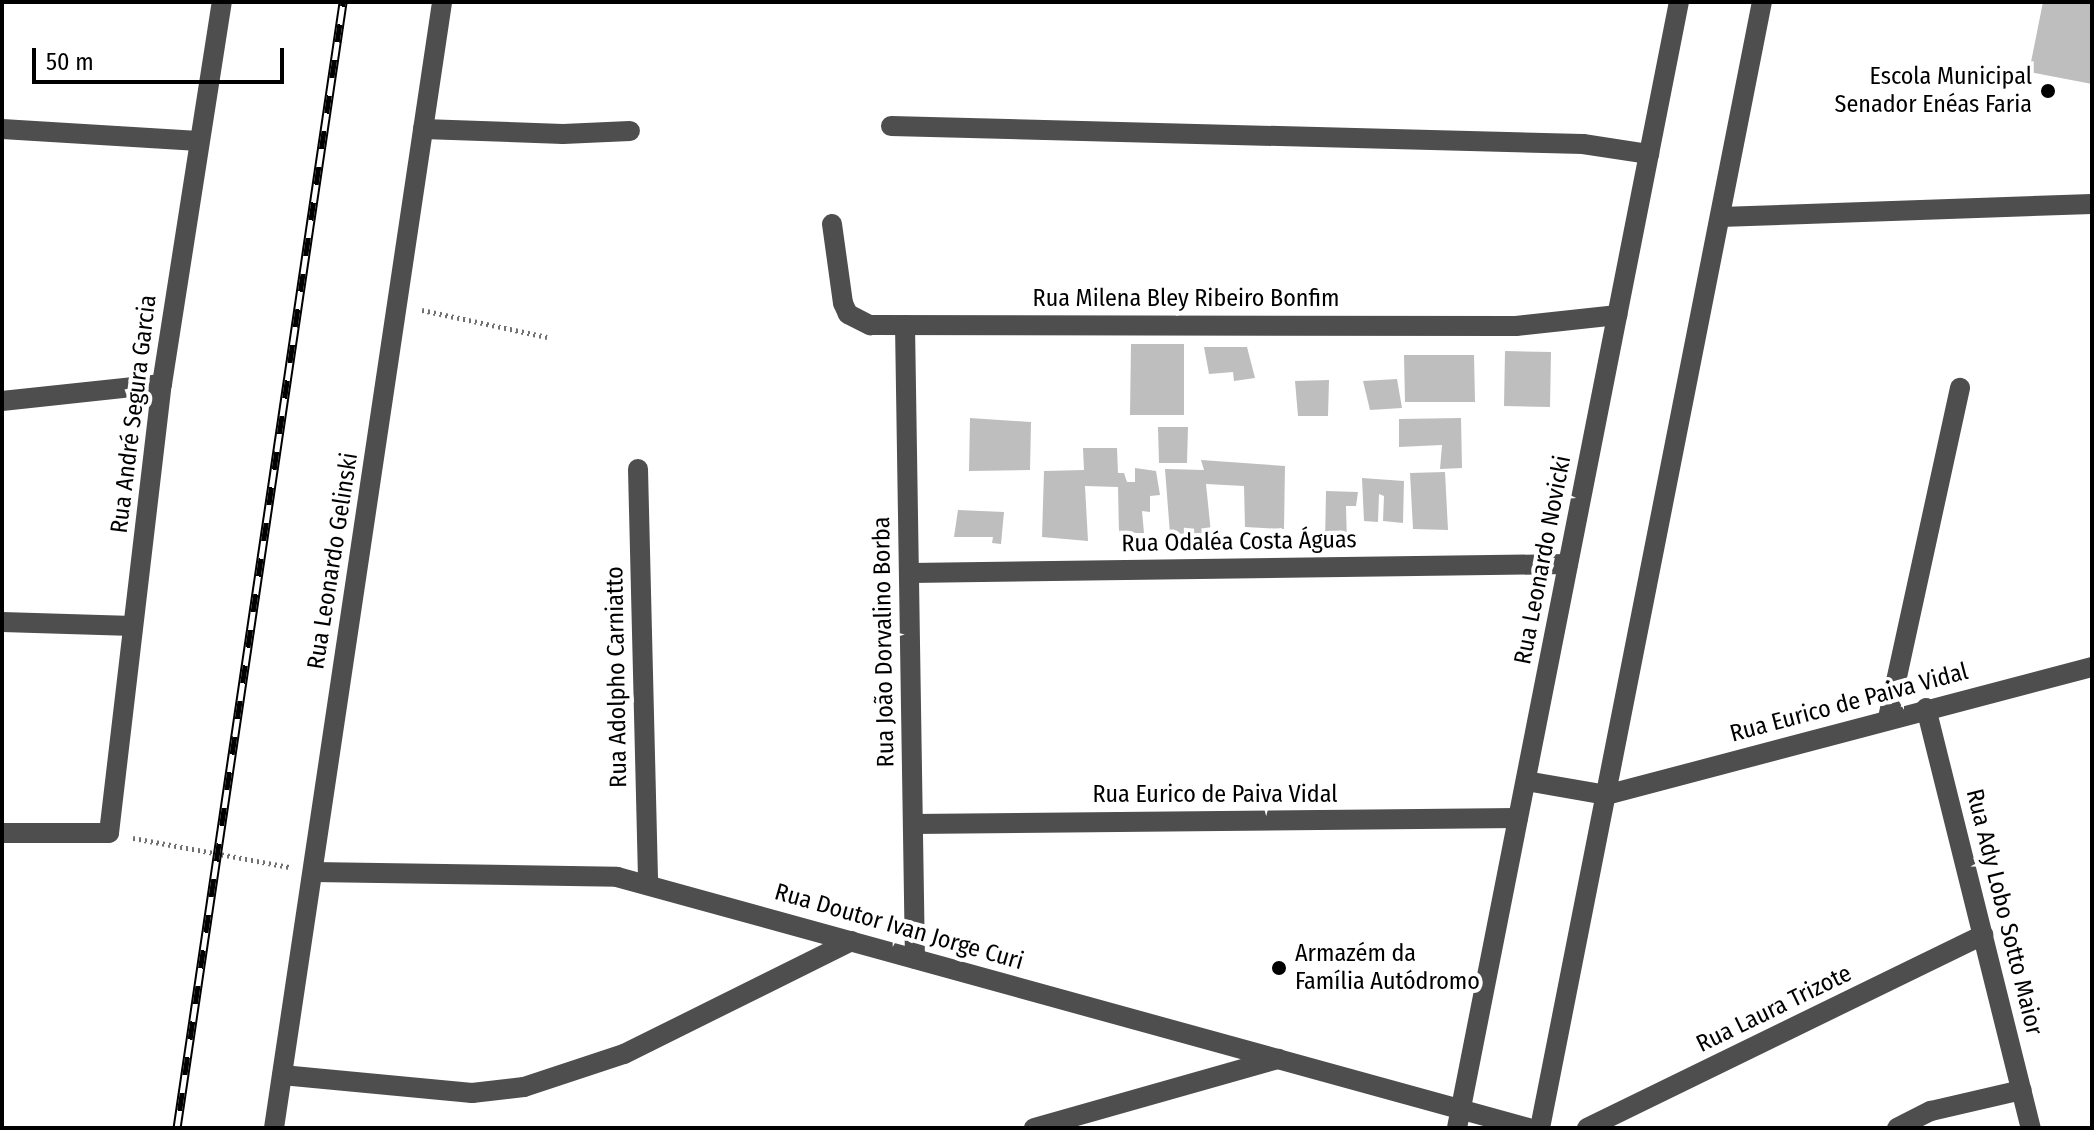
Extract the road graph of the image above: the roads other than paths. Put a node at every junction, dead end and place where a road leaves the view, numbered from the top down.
1 (222, 2) edge
2 (442, 2) edge
3 (1679, 2) edge
4 (1762, 2) edge
5 (891, 126) dead end
6 (2, 129) edge
7 (423, 129) junction
8 (630, 131) dead end
9 (199, 141) junction
10 (1649, 154) junction
11 (2092, 204) edge
12 (1720, 217) junction
13 (832, 224) dead end
14 (1617, 315) junction
15 (905, 325) junction
16 (162, 384) junction
17 (1960, 388) dead end
18 (2, 401) edge
19 (638, 469) dead end
20 (1568, 564) junction
21 (910, 573) junction
22 (2, 622) edge
23 (133, 626) junction
24 (2092, 667) edge
25 (1926, 708) junction
26 (1888, 718) junction
27 (1526, 781) junction
28 (1606, 795) junction
29 (1518, 818) junction
30 (913, 824) junction
31 (2, 833) edge
32 (313, 872) junction
33 (648, 885) junction
34 (1983, 935) junction
35 (852, 941) junction
36 (915, 959) junction
37 (1278, 1059) junction
38 (282, 1075) junction
39 (2022, 1090) junction
40 (1459, 1118) edge
41 (274, 1128) edge
42 (1034, 1128) edge
43 (1528, 1128) edge
44 (1540, 1128) edge
45 (1587, 1128) edge
46 (1897, 1128) edge
47 (2031, 1128) edge

1 - 9 street, Rua André Segura Garcia
2 - 7 street, Rua Leonardo Gelinski
3 - 10 street, Rua Leonardo Novicki
4 - 12 street
5 - 10 street
6 - 9 street
7 - 8 street
7 - 32 street, Rua Leonardo Gelinski
9 - 16 street, Rua André Segura Garcia
10 - 14 street, Rua Leonardo Novicki
11 - 12 street
12 - 28 street
13 - 15 street, Rua Milena Bley Ribeiro Bonfim
14 - 15 street, Rua Milena Bley Ribeiro Bonfim
14 - 20 street, Rua Leonardo Novicki
15 - 21 street, Rua João Dorvalino Borba
16 - 18 street
16 - 23 street, Rua André Segura Garcia
17 - 26 street
19 - 33 street, Rua Adolpho Carniatto
20 - 21 street, Rua Odaléa Costa Águas
20 - 27 street, Rua Leonardo Novicki
21 - 30 street, Rua João Dorvalino Borba
22 - 23 street
23 - 31 street, Rua André Segura Garcia
24 - 25 street, Rua Eurico de Paiva Vidal
25 - 26 street, Rua Eurico de Paiva Vidal
25 - 34 street, Rua Ady Lobo Sotto Maior
26 - 28 street, Rua Eurico de Paiva Vidal
27 - 28 street, Rua Eurico de Paiva Vidal
27 - 29 street, Rua Leonardo Novicki
28 - 44 street
29 - 30 street, Rua Eurico de Paiva Vidal
29 - 40 street, Rua Leonardo Novicki
30 - 36 street, Rua João Dorvalino Borba
32 - 33 street, Rua Doutor Ivan Jorge Curi
32 - 38 street, Rua Leonardo Gelinski
33 - 35 street, Rua Doutor Ivan Jorge Curi
34 - 39 street, Rua Ady Lobo Sotto Maior
34 - 45 street, Rua Laura Trizote
35 - 36 street, Rua Doutor Ivan Jorge Curi
35 - 38 street
36 - 37 street, Rua Doutor Ivan Jorge Curi
37 - 40 street, Rua Doutor Ivan Jorge Curi
37 - 42 street
38 - 41 street, Rua Leonardo Gelinski
39 - 46 street
39 - 47 street, Rua Ady Lobo Sotto Maior
40 - 43 street, Rua Doutor Ivan Jorge Curi

